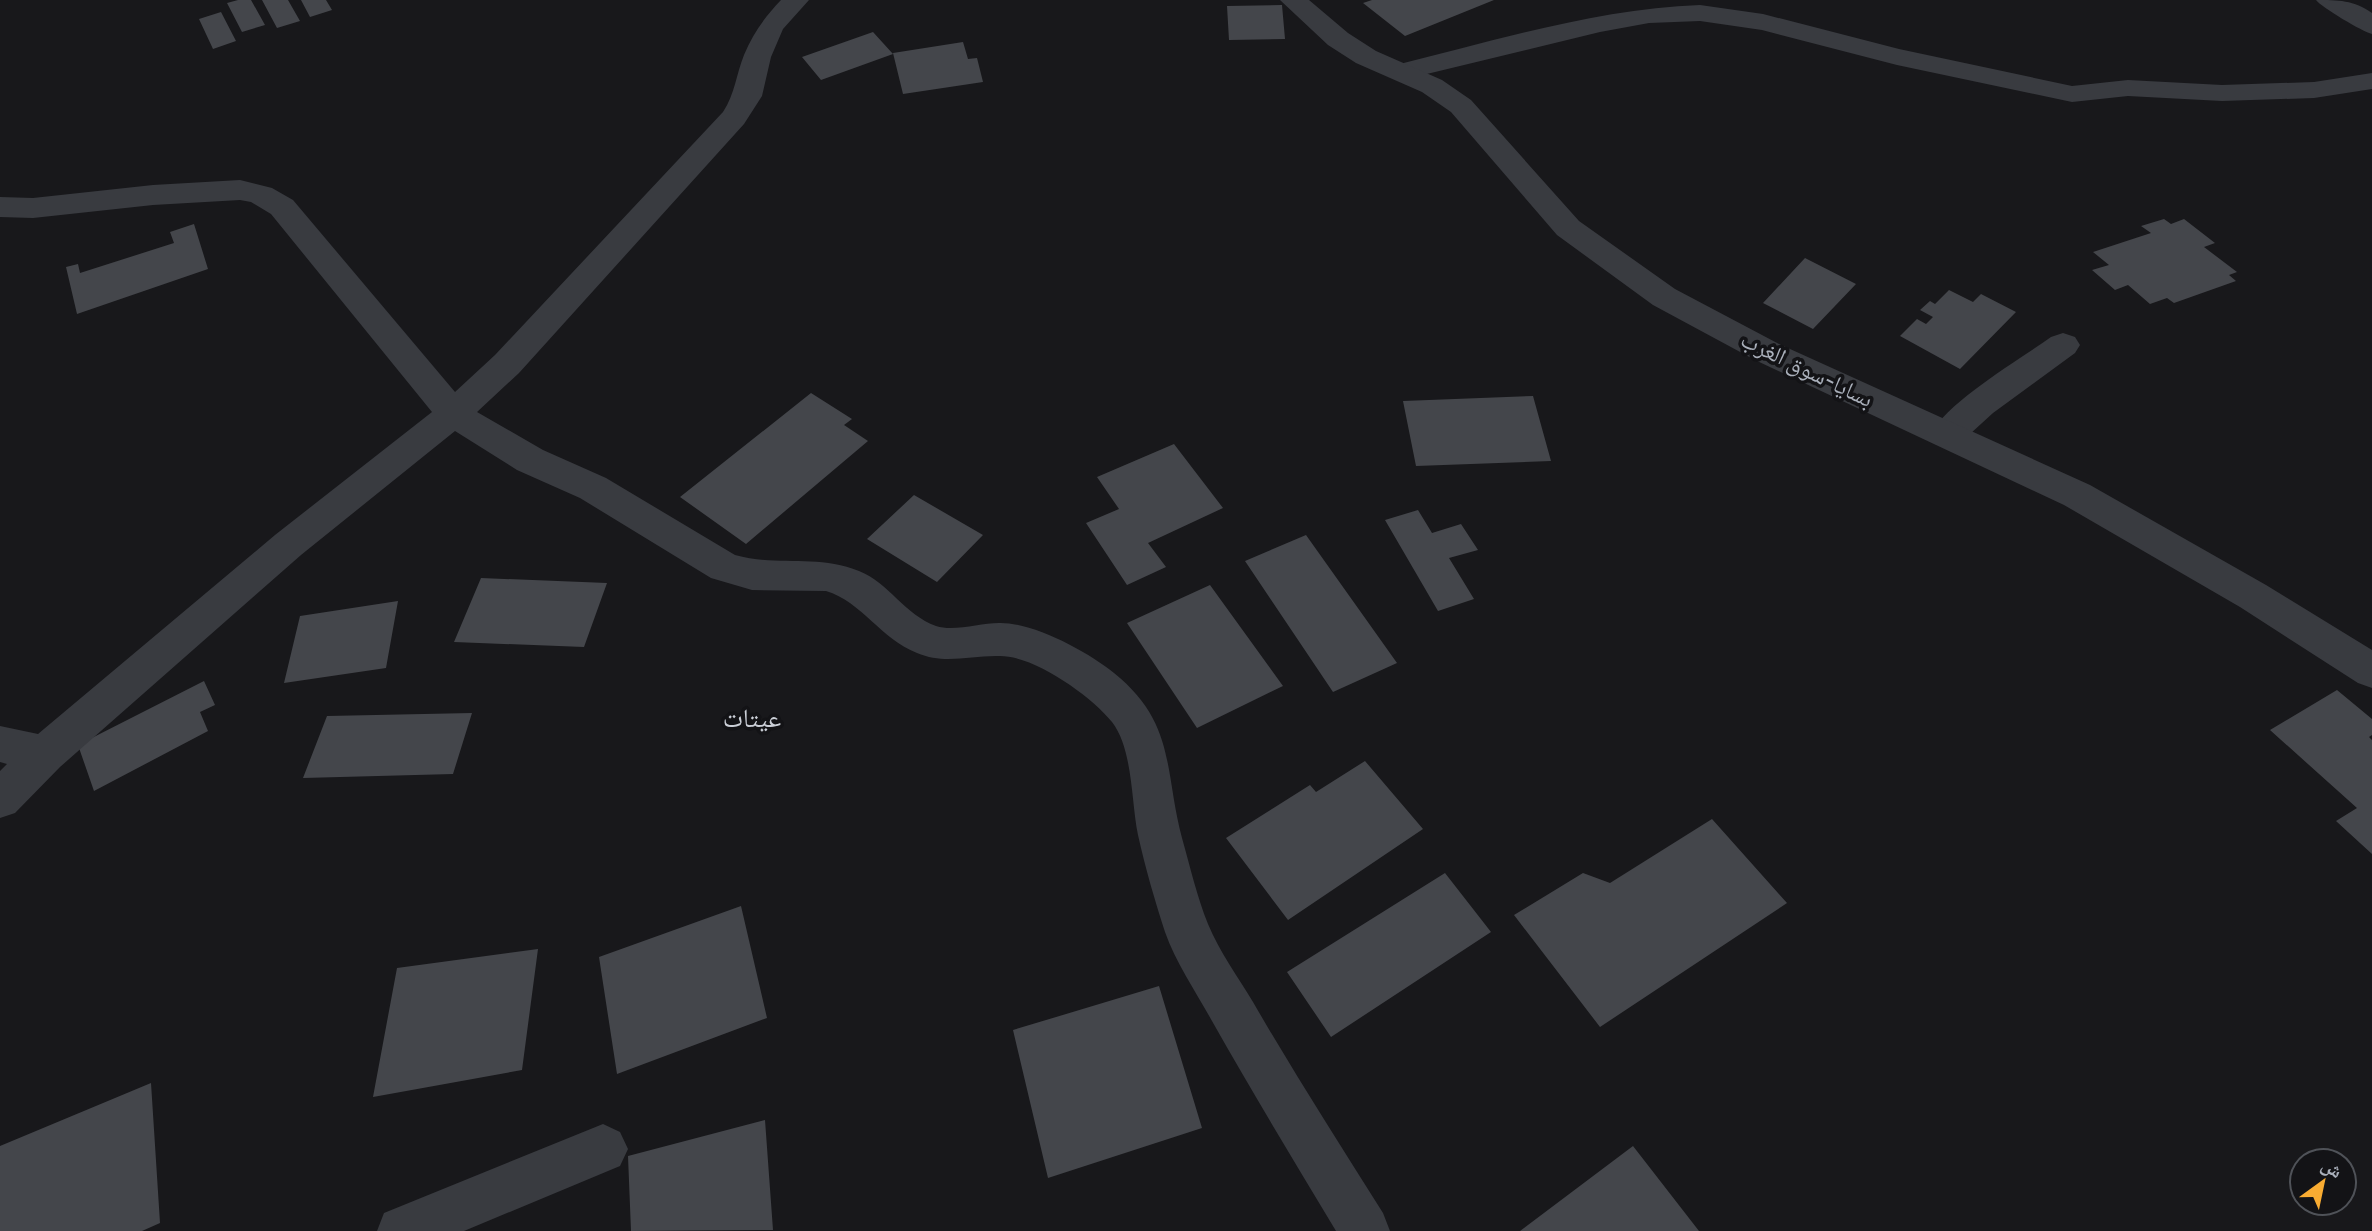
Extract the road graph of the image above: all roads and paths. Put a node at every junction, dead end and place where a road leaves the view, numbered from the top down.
1 (796, 0) edge
2 (1293, 0) edge
3 (2329, 0) edge
4 (2372, 26) edge
5 (1402, 72) junction
6 (2372, 81) edge
7 (0, 207) edge
8 (2063, 345) dead end
9 (453, 415) junction
10 (1947, 435) junction
11 (2372, 671) edge
12 (0, 744) edge
13 (45, 754) junction
14 (0, 799) edge
15 (603, 1149) dead end
16 (402, 1231) edge
17 (1365, 1231) edge

1 - 9 street
2 - 5 street, بسايا-سوق الغرب
3 - 4 street
5 - 6 street
5 - 10 street, بسايا-سوق الغرب
7 - 9 street
8 - 10 street
9 - 13 street
9 - 17 street
10 - 11 street, بسايا-سوق الغرب
12 - 13 street
13 - 14 street
15 - 16 street

